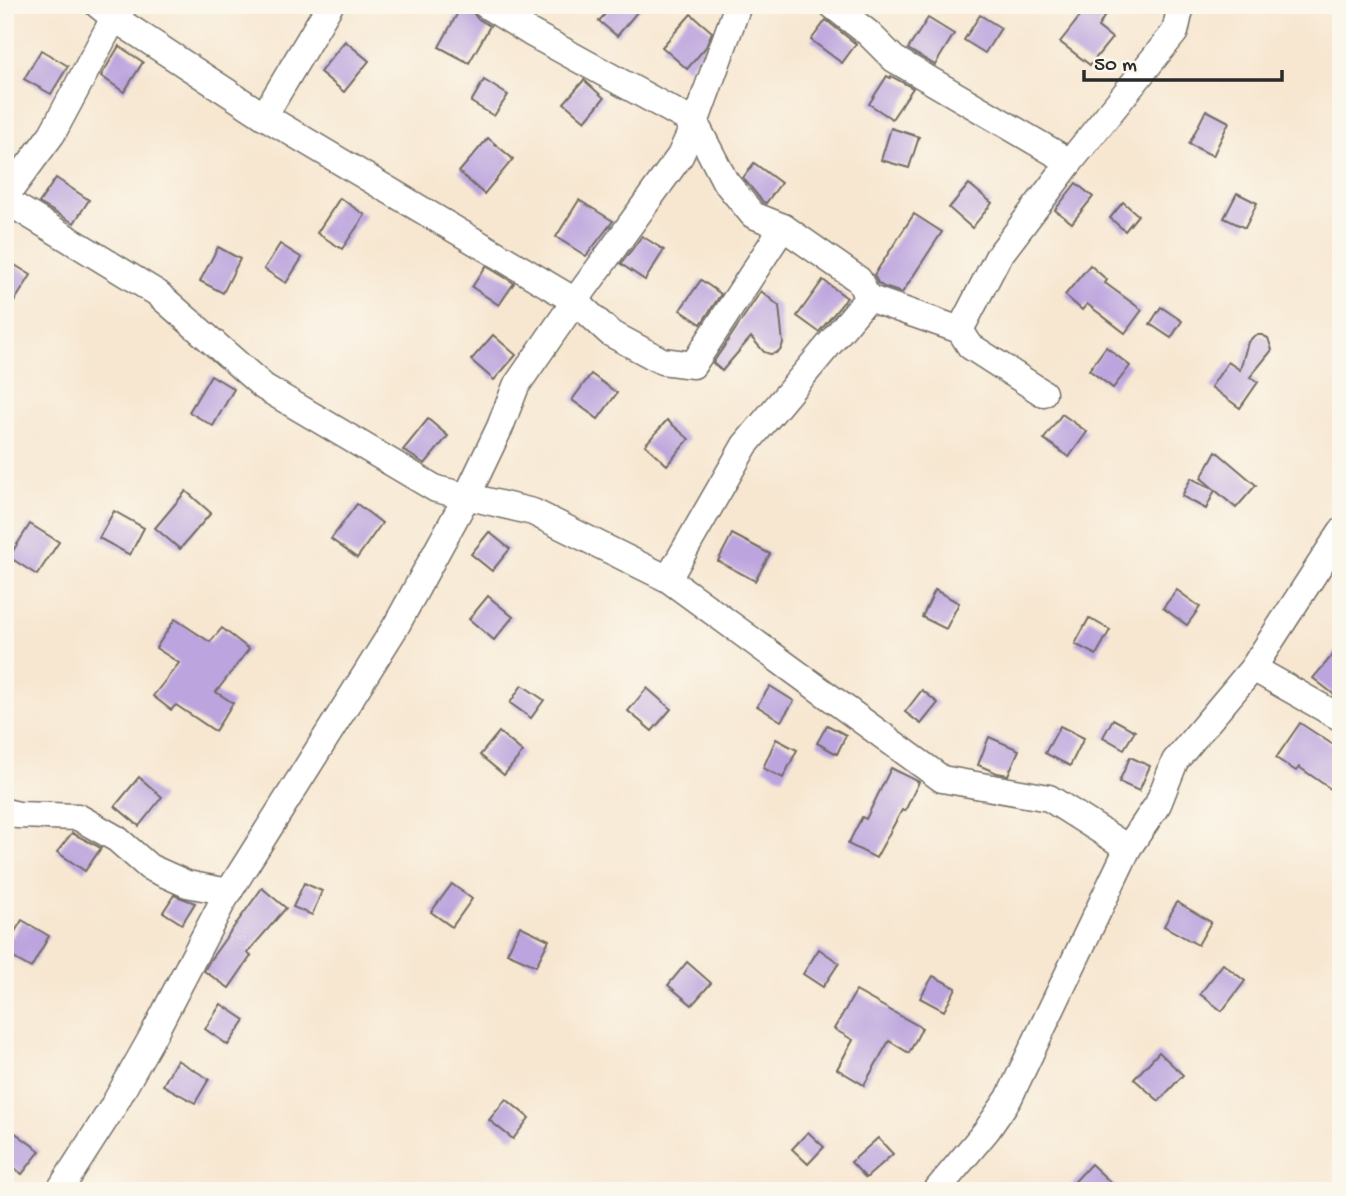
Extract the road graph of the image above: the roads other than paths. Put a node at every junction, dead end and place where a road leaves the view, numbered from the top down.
1 (330, 5) edge
2 (486, 5) edge
3 (738, 5) edge
4 (832, 5) edge
5 (1181, 5) edge
6 (112, 9) edge
7 (264, 116) junction
8 (695, 122) junction
9 (1070, 162) junction
10 (5, 198) edge
11 (783, 227) junction
12 (868, 298) junction
13 (575, 301) junction
14 (960, 330) junction
15 (1042, 393) dead end
16 (467, 496) junction
17 (1341, 532) edge
18 (668, 579) junction
19 (1253, 668) junction
20 (1341, 718) edge
21 (5, 812) edge
22 (1128, 848) junction
23 (229, 892) junction
24 (59, 1191) edge
25 (936, 1191) edge

1 - 7 street
2 - 8 street
3 - 8 street
4 - 9 street
5 - 9 street
6 - 7 street
6 - 10 street
7 - 13 street
8 - 11 street
8 - 13 street
9 - 14 street
10 - 16 street
11 - 12 street
11 - 13 street
12 - 14 street
12 - 18 street
13 - 16 street
14 - 15 street
16 - 18 street
16 - 23 street
17 - 19 street
18 - 22 street
19 - 20 street
19 - 22 street
21 - 23 street
22 - 25 street
23 - 24 street

